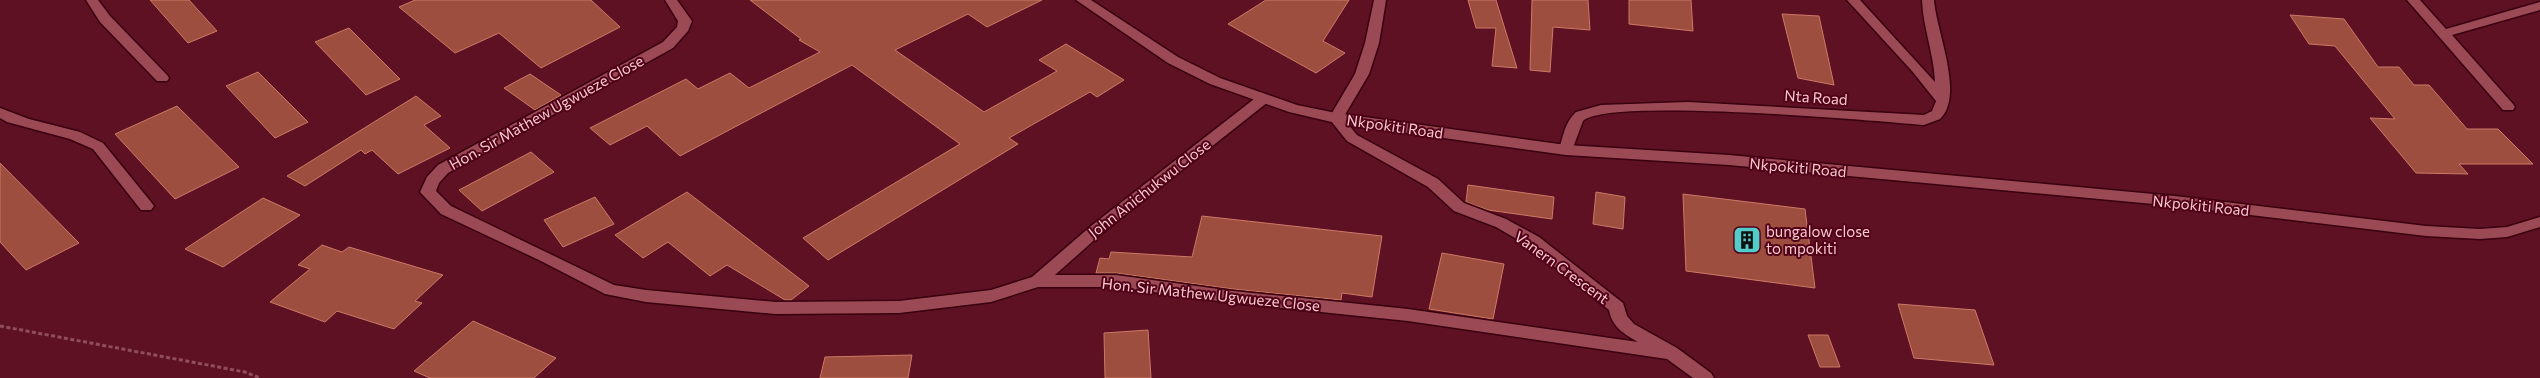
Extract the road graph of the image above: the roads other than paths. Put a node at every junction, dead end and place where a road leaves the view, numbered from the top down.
1 (92, 0) edge
2 (671, 0) edge
3 (1082, 0) edge
4 (1380, 0) edge
5 (1853, 0) edge
6 (1928, 0) edge
7 (2413, 0) edge
8 (2540, 6) edge
9 (2442, 34) junction
10 (162, 78) dead end
11 (1263, 99) junction
12 (1943, 101) junction
13 (2508, 107) dead end
14 (0, 113) edge
15 (1336, 118) junction
16 (1566, 150) junction
17 (146, 206) dead end
18 (2540, 222) edge
19 (1038, 281) junction
20 (1671, 354) junction
21 (1705, 378) edge

1 - 10 street
2 - 19 street, Hon. Sir Mathew Ugwueze Close
3 - 11 street, Nkpokiti Road
4 - 15 street
5 - 12 street
6 - 12 street
7 - 9 street
8 - 9 street
9 - 13 street
11 - 15 street, Nkpokiti Road
11 - 19 street, John Anichukwu Close
12 - 16 street, Nta Road
14 - 17 street
15 - 16 street, Nkpokiti Road
15 - 20 street, Vanern Crescent
16 - 18 street, Nkpokiti Road
19 - 20 street, Hon. Sir Mathew Ugwueze Close
20 - 21 street, Vanern Crescent

